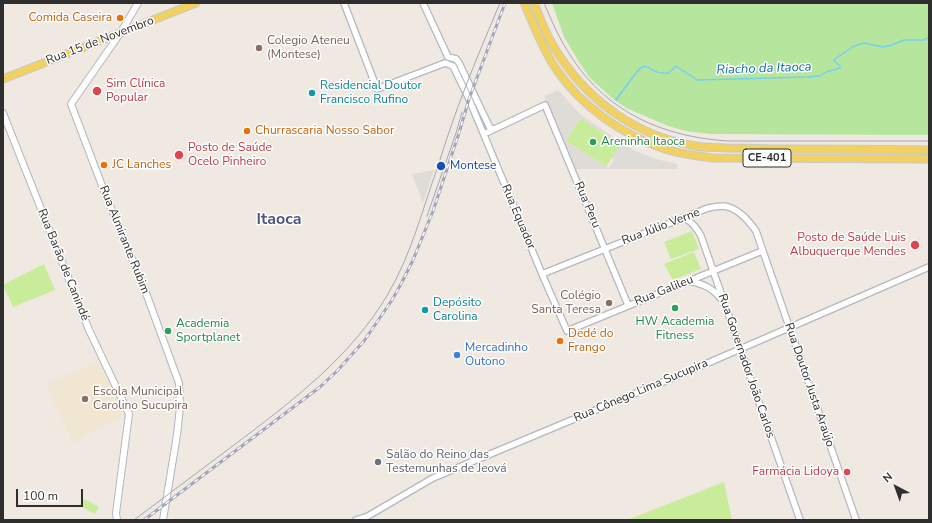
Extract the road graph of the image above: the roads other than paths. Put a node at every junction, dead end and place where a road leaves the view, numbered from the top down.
1 (138, 3) edge
2 (196, 3) edge
3 (344, 3) edge
4 (423, 3) edge
5 (524, 3) edge
6 (534, 3) edge
7 (120, 32) junction
8 (448, 56) junction
9 (445, 62) junction
10 (3, 79) edge
11 (3, 113) edge
12 (494, 129) junction
13 (484, 134) junction
14 (929, 150) edge
15 (929, 159) edge
16 (685, 218) junction
17 (604, 249) junction
18 (762, 251) junction
19 (929, 267) edge
20 (713, 271) junction
21 (542, 274) junction
22 (689, 281) junction
23 (724, 303) junction
24 (628, 305) junction
25 (789, 327) junction
26 (567, 331) joint
27 (740, 349) junction
28 (162, 518) edge
29 (117, 520) edge
30 (356, 520) edge
31 (800, 520) edge
32 (856, 520) edge

1 - 7 main road
2 - 7 main road, Rua 15 de Novembro
3 - 9 street
4 - 8 street
5 - 15 main road, CE-401
6 - 14 main road, CE-401
7 - 10 main road, Rua 15 de Novembro
7 - 28 main road, Rua Almirante Rubim
8 - 9 street
8 - 12 street
9 - 13 street, Rua Equador
11 - 29 main road, Rua Barão de Canindé
12 - 13 street
12 - 17 street, Rua Peru
13 - 21 street, Rua Equador
16 - 17 street, Rua Júlio Verne
16 - 18 street, Rua Júlio Verne
16 - 20 street, Rua Governador João Carlos
17 - 21 street, Rua Júlio Verne
17 - 24 street, Rua Peru
18 - 20 street, Rua Galileu
18 - 25 street, Rua Doutor Justa Araújo
19 - 25 street, Rua Cônego Lima Sucupira
20 - 22 street, Rua Galileu
20 - 23 street, Rua Governador João Carlos
21 - 26 street, Rua Equador
22 - 23 street
22 - 24 street, Rua Galileu
23 - 27 street, Rua Governador João Carlos
24 - 26 street, Rua Galileu
25 - 27 street, Rua Cônego Lima Sucupira
25 - 32 street, Rua Doutor Justa Araújo
27 - 30 street, Rua Cônego Lima Sucupira
27 - 31 street, Rua Governador João Carlos

